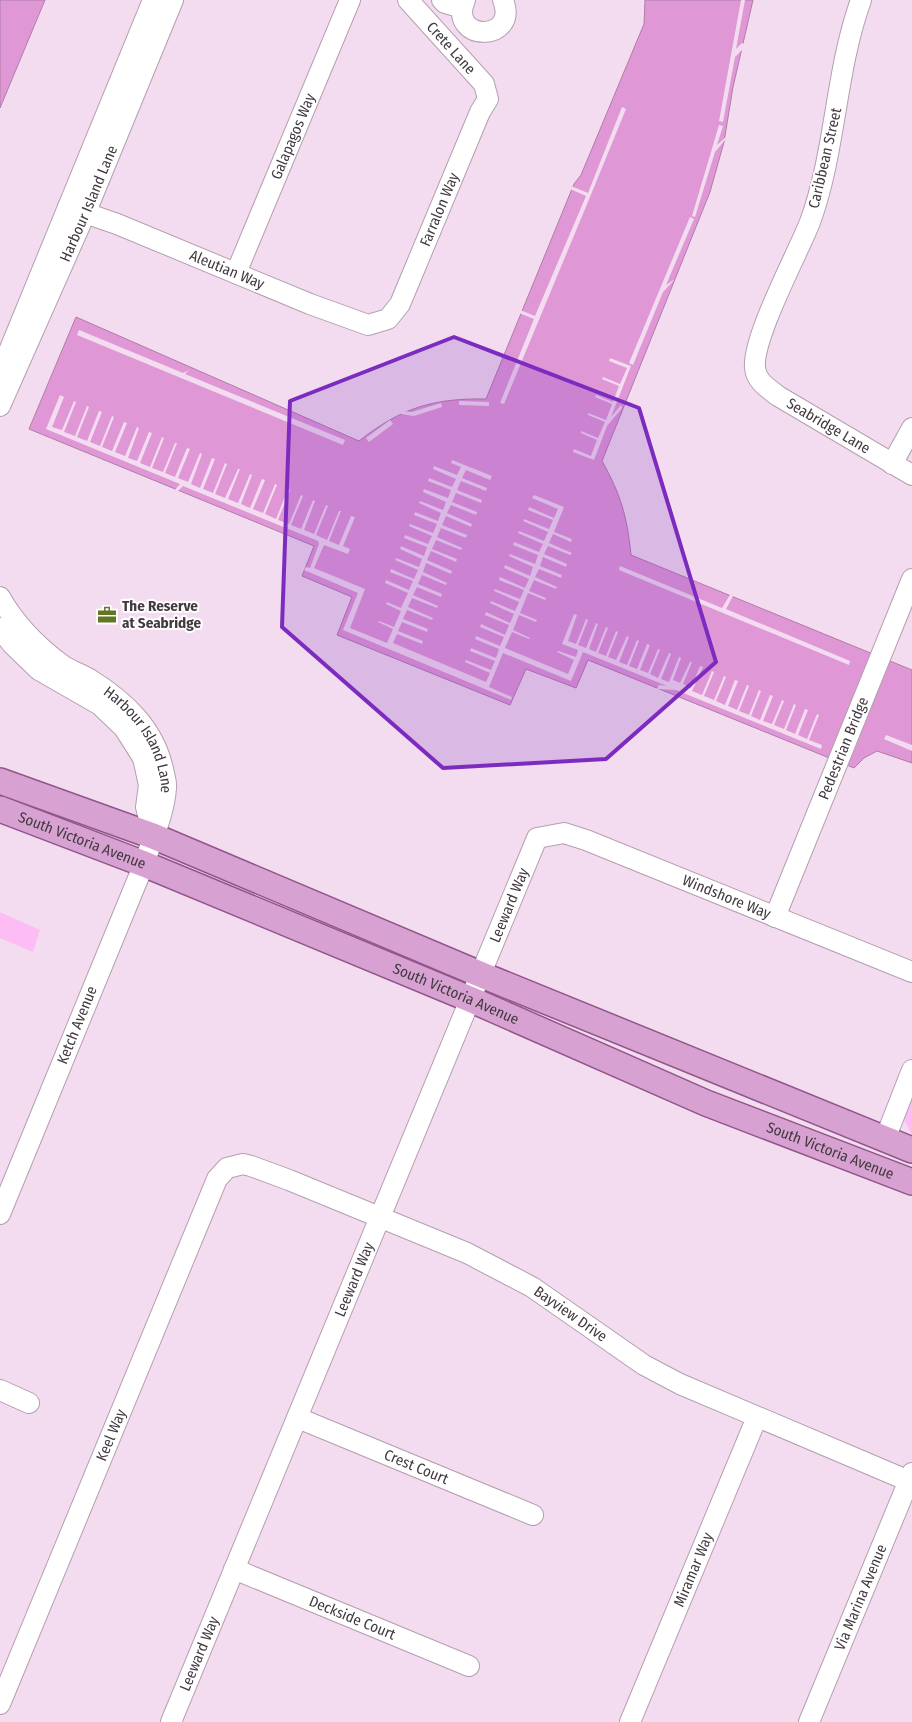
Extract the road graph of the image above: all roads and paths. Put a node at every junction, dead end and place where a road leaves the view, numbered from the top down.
1 (152, 0) edge
2 (173, 0) edge
3 (350, 0) edge
4 (408, 0) edge
5 (442, 0) edge
6 (503, 0) edge
7 (861, 0) edge
8 (463, 4) edge
9 (488, 99) joint
10 (76, 210) junction
11 (236, 273) junction
12 (388, 319) joint
13 (755, 368) joint
14 (0, 372) edge
15 (0, 406) edge
16 (912, 428) edge
17 (892, 464) junction
18 (912, 475) edge
19 (909, 585) edge
20 (0, 597) edge
21 (0, 628) edge
22 (0, 780) edge
23 (0, 809) edge
24 (153, 836) junction
25 (537, 838) joint
26 (144, 864) junction
27 (775, 917) junction
28 (912, 972) edge
29 (482, 975) junction
30 (472, 1000) junction
31 (912, 1070) edge
32 (885, 1139) junction
33 (912, 1150) edge
34 (227, 1168) joint
35 (912, 1182) edge
36 (0, 1214) edge
37 (381, 1217) junction
38 (0, 1390) edge
39 (29, 1403) dead end
40 (757, 1417) junction
41 (298, 1418) junction
42 (910, 1477) edge
43 (533, 1515) dead end
44 (234, 1569) junction
45 (469, 1666) dead end
46 (0, 1704) edge
47 (171, 1722) edge
48 (630, 1722) edge
49 (809, 1722) edge

1 - 10 street, Harbour Island Lane
2 - 10 street, Harbour Island Lane
3 - 11 street, Galapagos Way
4 - 9 street, Crete Lane
5 - 8 street
6 - 8 street
7 - 13 street, Caribbean Street
9 - 12 street, Farralon Way
10 - 11 street, Aleutian Way
10 - 14 street, Harbour Island Lane
10 - 15 street, Harbour Island Lane
11 - 12 street, Aleutian Way
13 - 17 street, Seabridge Lane
16 - 17 street
17 - 18 street, Seabridge Lane
19 - 27 street, Pedestrian Bridge
20 - 24 street, Harbour Island Lane
21 - 24 street, Harbour Island Lane
22 - 24 main road, South Victoria Avenue
23 - 26 main road, South Victoria Avenue
24 - 26 street, Ketch Avenue
24 - 29 main road, South Victoria Avenue
25 - 27 street, Windshore Way
25 - 29 street, Leeward Way
26 - 30 main road, South Victoria Avenue
26 - 36 street, Ketch Avenue
27 - 28 street, Windshore Way
29 - 30 street, Leeward Way
29 - 32 main road, South Victoria Avenue
30 - 35 main road, South Victoria Avenue
30 - 37 street, Leeward Way
31 - 32 street
32 - 33 main road, South Victoria Avenue
34 - 37 street, Bayview Drive
34 - 46 street, Keel Way
37 - 40 street, Bayview Drive
37 - 41 street, Leeward Way
38 - 39 street
40 - 42 street, Bayview Drive
40 - 48 street, Miramar Way
41 - 43 street, Crest Court
41 - 44 street, Leeward Way
42 - 49 street, Via Marina Avenue
44 - 45 street, Deckside Court
44 - 47 street, Leeward Way

